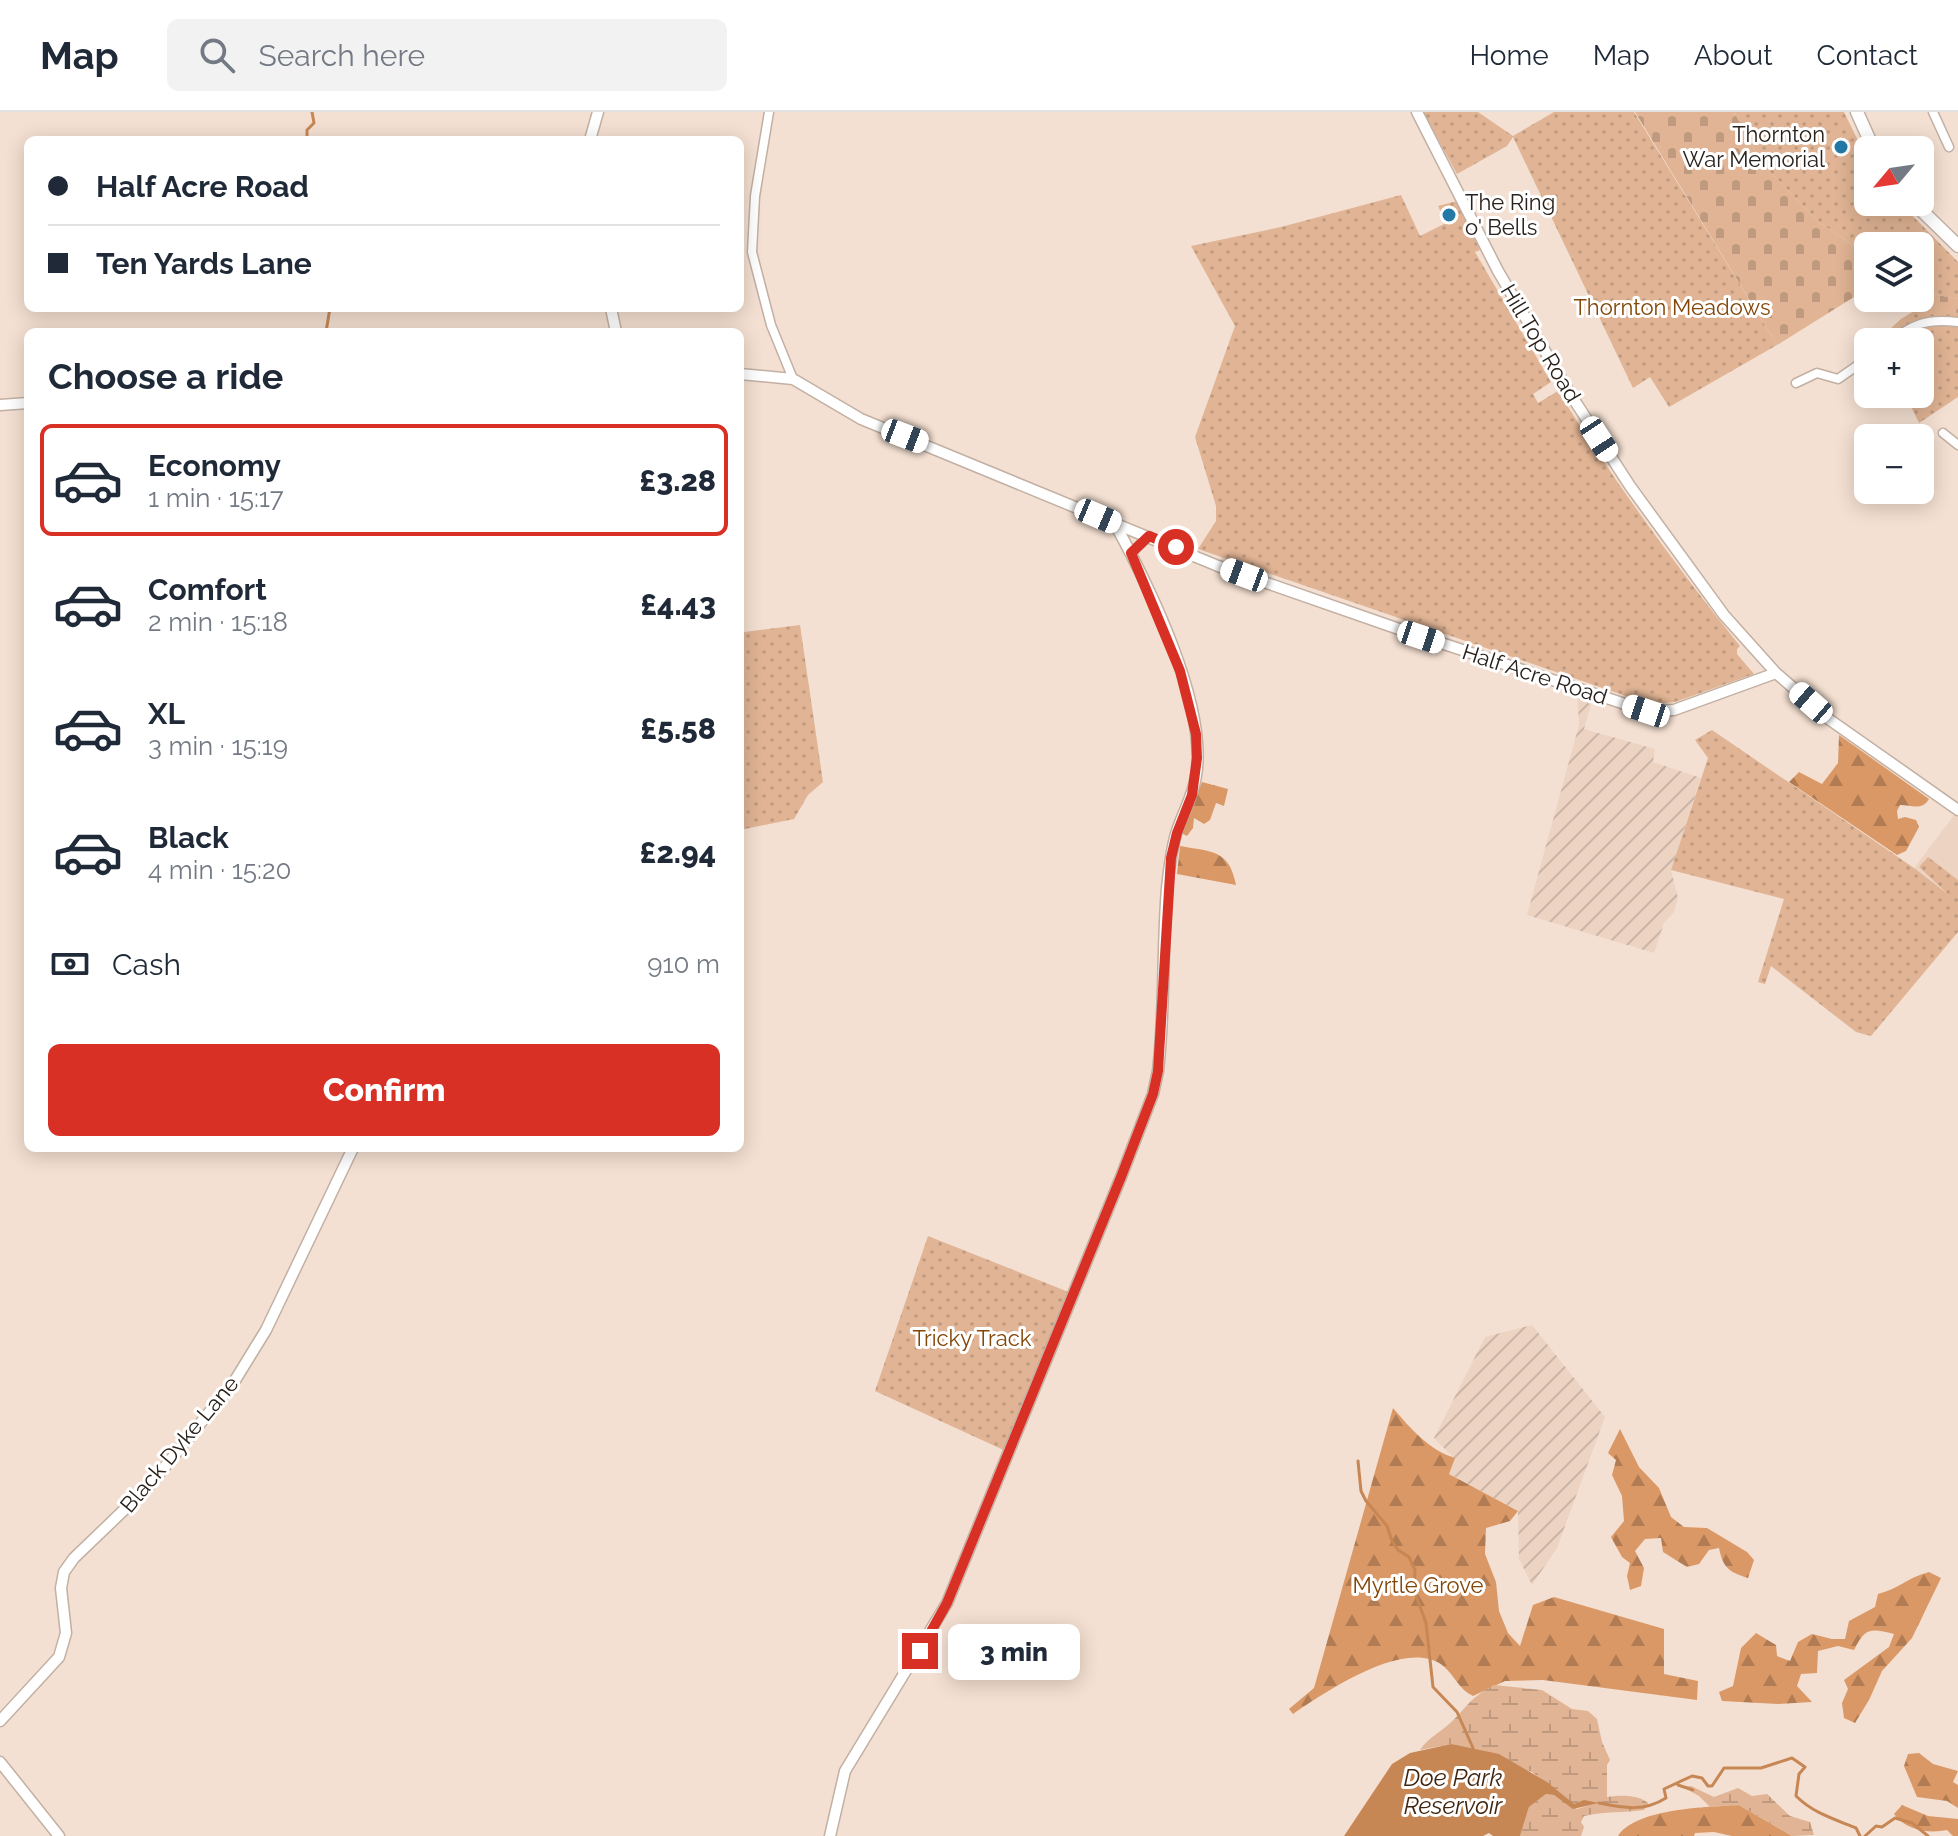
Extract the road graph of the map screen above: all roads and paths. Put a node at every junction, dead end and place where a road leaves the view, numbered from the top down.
1 (598, 112) edge
2 (769, 112) edge
3 (1417, 112) edge
4 (1857, 112) edge
5 (1933, 112) edge
6 (591, 136) edge
7 (1868, 136) edge
8 (1949, 147) dead end
9 (1927, 216) edge
10 (1958, 246) edge
11 (1958, 322) edge
12 (1908, 328) edge
13 (1854, 368) edge
14 (744, 374) edge
15 (793, 379) junction
16 (1796, 383) dead end
17 (24, 403) edge
18 (0, 405) edge
19 (1943, 433) dead end
20 (1958, 445) edge
21 (1115, 524) junction
22 (1149, 536) junction
23 (1131, 553) junction
24 (1776, 673) junction
25 (1958, 810) edge
26 (351, 1152) edge
27 (0, 1721) edge
28 (0, 1762) edge
29 (59, 1836) edge
30 (830, 1836) edge

1 - 6 street
2 - 15 street
3 - 24 street, Hill Top Road
4 - 7 main road
5 - 8 street
9 - 10 main road
11 - 12 street
13 - 16 street
14 - 15 street
15 - 21 street, Half Acre Road
17 - 18 street
19 - 20 street
21 - 22 street, Half Acre Road
21 - 23 street
22 - 23 street
22 - 24 street, Half Acre Road
23 - 30 street
24 - 25 street, Hill Top Road
26 - 27 street, Black Dyke Lane
28 - 29 street

